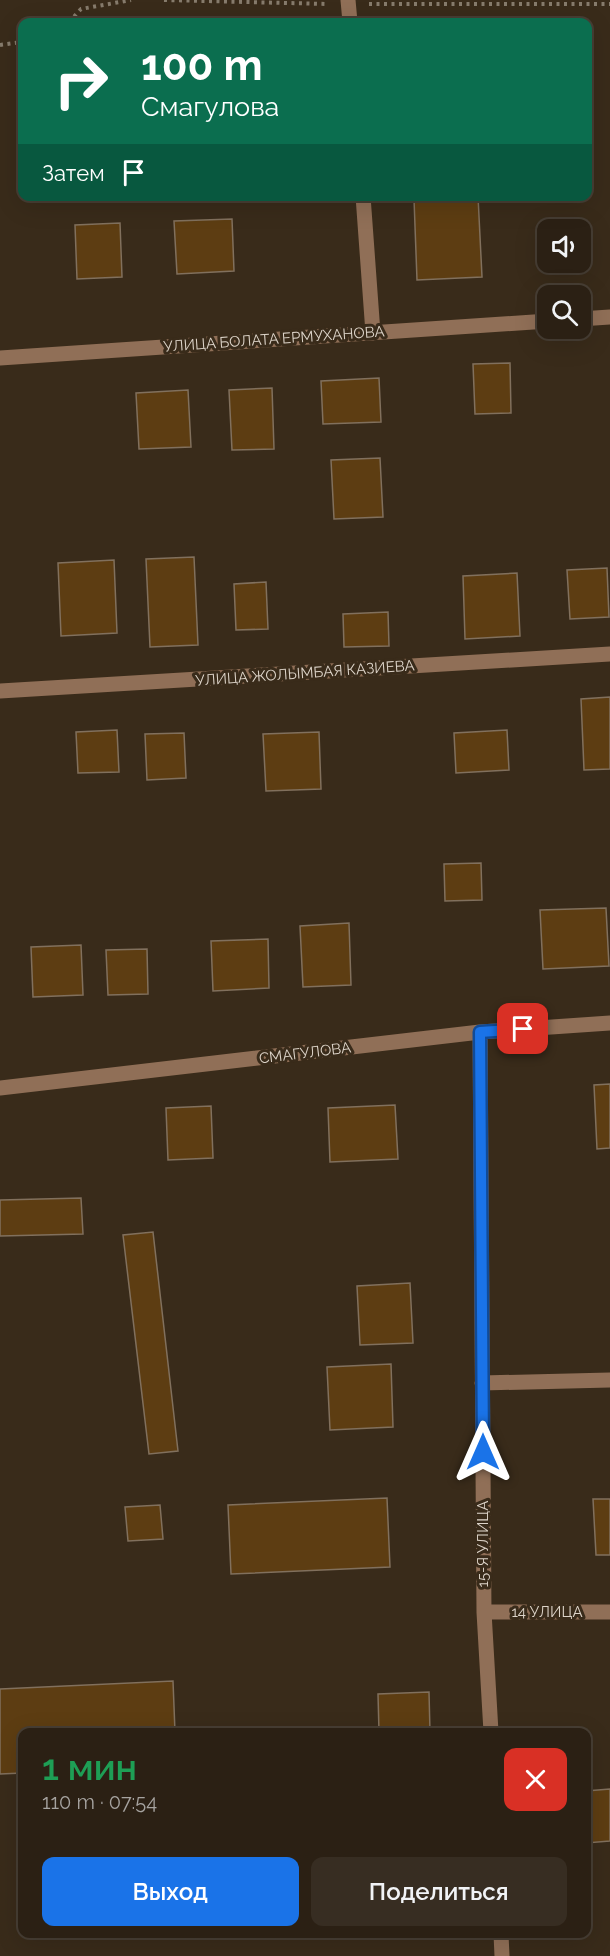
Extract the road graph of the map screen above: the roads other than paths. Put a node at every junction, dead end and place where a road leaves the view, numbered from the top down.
1 (348, 2) edge
2 (350, 18) edge
3 (363, 201) edge
4 (610, 317) edge
5 (591, 318) edge
6 (537, 322) edge
7 (373, 333) junction
8 (0, 358) edge
9 (610, 654) edge
10 (0, 691) edge
11 (610, 1023) edge
12 (480, 1032) junction
13 (0, 1088) edge
14 (610, 1380) edge
15 (482, 1383) junction
16 (484, 1612) junction
17 (610, 1612) edge
18 (491, 1728) edge
19 (501, 1938) edge
20 (502, 1956) edge

1 - 2 street
3 - 7 street
4 - 5 street
6 - 7 street, УЛИЦА БОЛАТА ЕРМУХАНОВА
7 - 8 street, УЛИЦА БОЛАТА ЕРМУХАНОВА
9 - 10 street, УЛИЦА ЖОЛЫМБАЯ КАЗИЕВА
11 - 12 street, СМАГУЛОВА
12 - 13 street, СМАГУЛОВА
12 - 15 street, 15-Я УЛИЦА
14 - 15 street
15 - 16 street, 15-Я УЛИЦА
16 - 17 street, 14 УЛИЦА
16 - 18 street, 15-Я УЛИЦА
19 - 20 street

